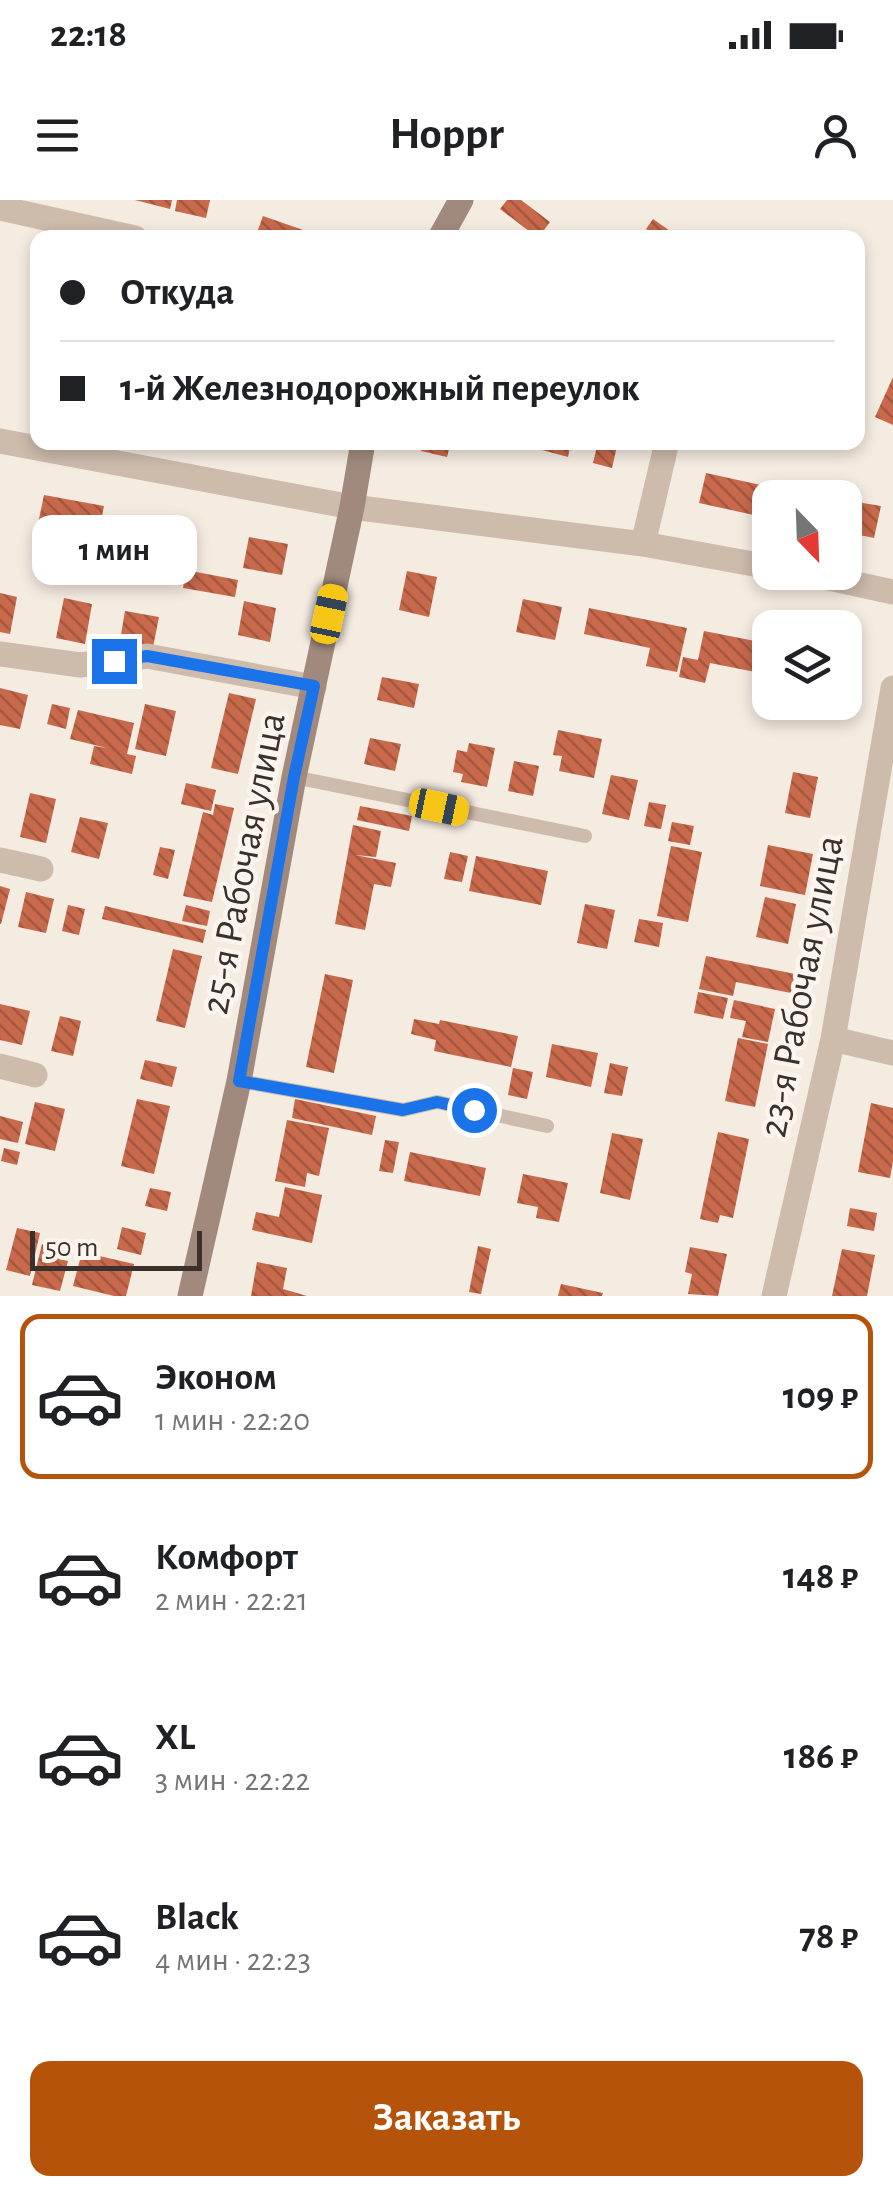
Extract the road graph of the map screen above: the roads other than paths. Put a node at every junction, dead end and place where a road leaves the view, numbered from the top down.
1 (461, 200) edge
2 (0, 208) edge
3 (99, 230) edge
4 (444, 230) edge
5 (0, 441) edge
6 (30, 447) edge
7 (48, 450) edge
8 (362, 450) edge
9 (665, 450) edge
10 (352, 507) junction
11 (643, 544) junction
12 (752, 564) edge
13 (862, 585) edge
14 (893, 592) edge
15 (0, 654) edge
16 (314, 686) junction
17 (893, 688) edge
18 (294, 777) junction
19 (585, 836) dead end
20 (0, 860) edge
21 (41, 869) dead end
22 (833, 1039) junction
23 (893, 1053) edge
24 (0, 1066) edge
25 (35, 1075) dead end
26 (239, 1081) junction
27 (547, 1126) dead end
28 (190, 1296) edge
29 (774, 1296) edge

1 - 4 main road
2 - 3 street
5 - 6 street
7 - 10 street
8 - 10 main road, 25-я Рабочая улица
9 - 11 street
10 - 11 street
10 - 16 main road, 25-я Рабочая улица
11 - 12 street
13 - 14 street
15 - 16 street
16 - 18 main road, 25-я Рабочая улица
17 - 22 street, 23-я Рабочая улица
18 - 19 lane
18 - 26 main road, 25-я Рабочая улица
20 - 21 street
22 - 23 street
22 - 29 street, 23-я Рабочая улица
24 - 25 street
26 - 27 lane
26 - 28 main road, 25-я Рабочая улица

